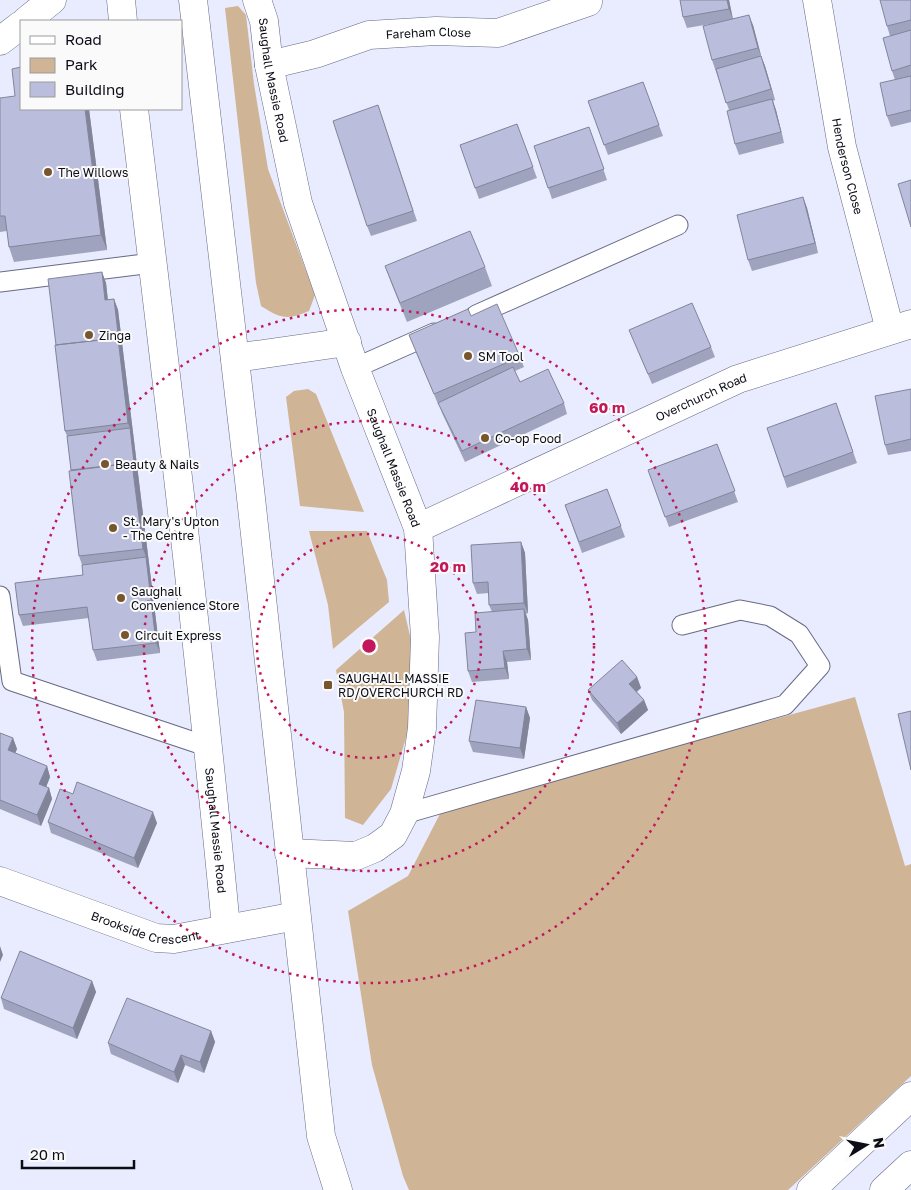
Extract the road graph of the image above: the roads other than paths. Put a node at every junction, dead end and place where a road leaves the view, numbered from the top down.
1 (52, 0) edge
2 (121, 0) edge
3 (193, 0) edge
4 (257, 0) edge
5 (817, 0) edge
6 (588, 2) dead end
7 (27, 20) edge
8 (123, 20) edge
9 (20, 25) edge
10 (0, 41) edge
11 (269, 65) junction
12 (134, 110) edge
13 (678, 225) dead end
14 (152, 263) junction
15 (0, 282) edge
16 (900, 327) edge
17 (351, 355) junction
18 (235, 358) junction
19 (418, 528) junction
20 (0, 596) edge
21 (682, 625) dead end
22 (209, 748) junction
23 (404, 814) junction
24 (289, 853) junction
25 (0, 881) edge
26 (296, 916) junction
27 (226, 927) junction
28 (911, 1096) edge
29 (911, 1165) edge
30 (338, 1190) edge
31 (811, 1190) edge
32 (884, 1190) edge

1 - 7 street
2 - 8 street
3 - 18 street
4 - 11 street, Saughall Massie Road
5 - 16 street, Henderson Close
6 - 11 street, Fareham Close
9 - 10 street
11 - 17 street, Saughall Massie Road
12 - 14 street, Saughall Massie Road
13 - 17 lane
14 - 15 lane
14 - 22 street, Saughall Massie Road
16 - 19 street, Overchurch Road
17 - 18 street
17 - 19 street, Saughall Massie Road
18 - 24 street
19 - 23 street, Saughall Massie Road
20 - 22 lane
21 - 23 lane
22 - 27 street, Saughall Massie Road
23 - 24 street, Saughall Massie Road
24 - 26 street
25 - 27 street, Brookside Crescent
26 - 27 street, Brookside Crescent
26 - 30 street
28 - 31 street
29 - 32 street

